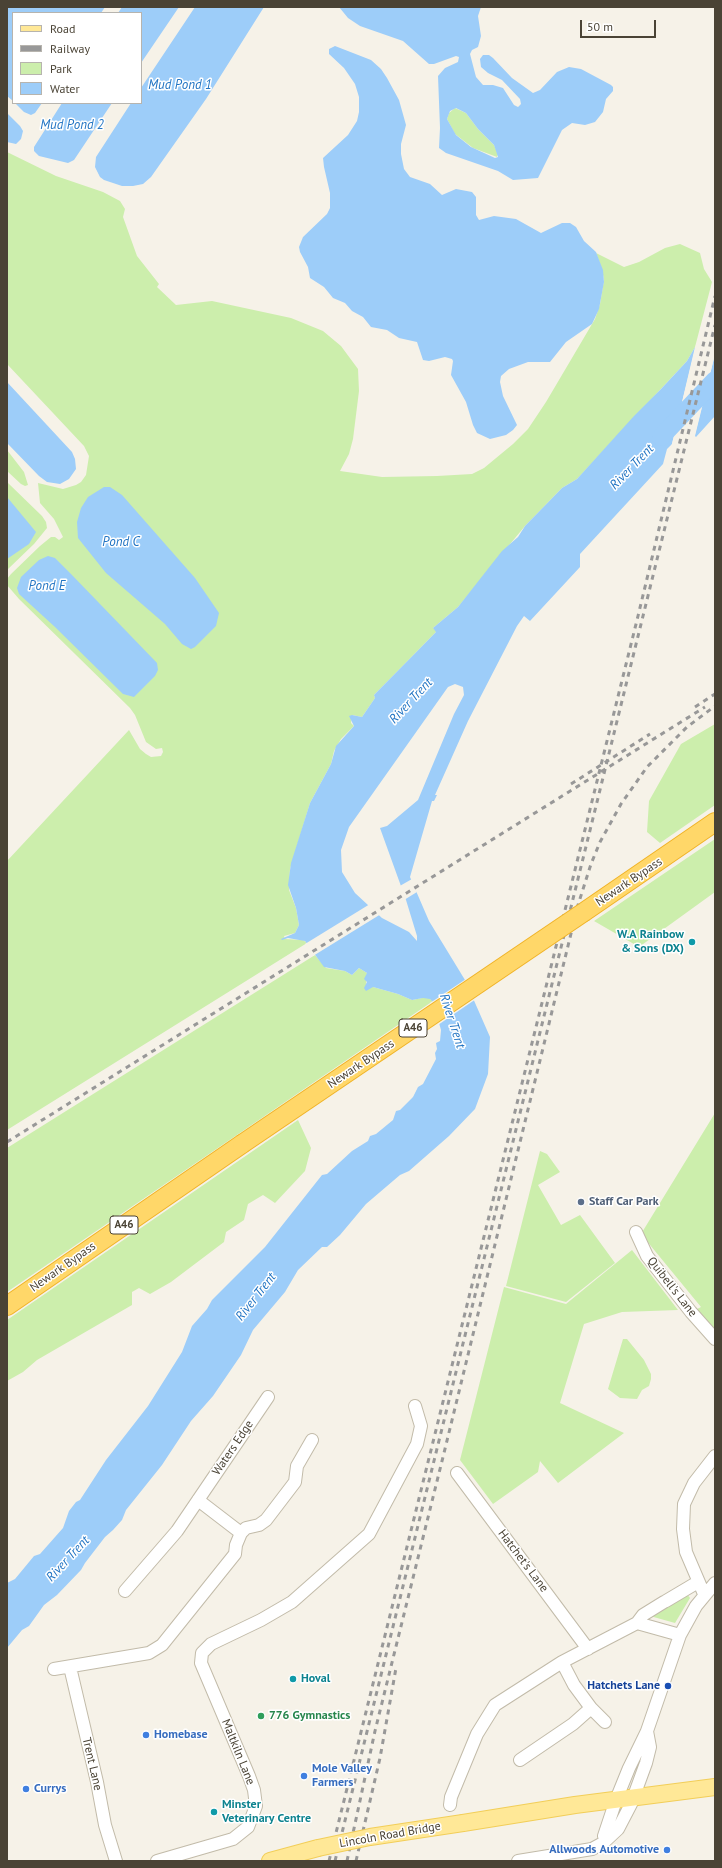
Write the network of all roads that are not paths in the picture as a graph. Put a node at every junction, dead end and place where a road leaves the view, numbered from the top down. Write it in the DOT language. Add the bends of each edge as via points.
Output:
graph roads {
  1 [pos="715,822"];
  2 [pos="636,1232"];
  3 [pos="7,1306"];
  4 [pos="715,1339"];
  5 [pos="268,1397"];
  6 [pos="415,1406"];
  7 [pos="312,1440"];
  8 [pos="715,1456"];
  9 [pos="457,1473"];
  10 [pos="198,1500"];
  11 [pos="241,1533"];
  12 [pos="698,1582"];
  13 [pos="715,1583"];
  14 [pos="125,1591"];
  15 [pos="704,1594"];
  16 [pos="637,1623"];
  17 [pos="680,1635"];
  18 [pos="588,1649"];
  19 [pos="562,1662"];
  20 [pos="70,1666"];
  21 [pos="54,1669"];
  22 [pos="591,1708"];
  23 [pos="605,1722"];
  24 [pos="647,1731"];
  25 [pos="520,1760"];
  26 [pos="715,1787"];
  27 [pos="633,1799"];
  28 [pos="616,1800"];
  29 [pos="450,1805"];
  30 [pos="606,1840"];
  31 [pos="582,1856"];
  32 [pos="116,1861"];
  33 [pos="157,1861"];
  34 [pos="270,1861"];
  35 [pos="518,1861"];
  1 -- 3 [label="highway, Newark Bypass / A46, bridge"];
  2 -- 4 [label="street, Quibell's Lane" via="647,1256"];
  5 -- 10 [label="street, Waters Edge"];
  6 -- 33 [label="street, Maltkiln Lane" via="421,1426 417,1444 369,1534 292,1602 211,1644 202,1653 201,1663 251,1783 256,1806 248,1827 233,1840"];
  7 -- 11 [label="street" via="297,1466 295,1482 266,1520 259,1525 246,1528"];
  8 -- 12 [label="street" via="694,1483 684,1504 683,1529 686,1552"];
  9 -- 18 [label="street, Hatchet's Lane"];
  10 -- 11 [label="street"];
  10 -- 14 [label="street, Waters Edge" via="177,1531"];
  11 -- 20 [label="street" via="235,1554 162,1645 149,1653"];
  12 -- 15 [label="street"];
  12 -- 16 [label="street" via="643,1615"];
  13 -- 15 [label="street"];
  15 -- 17 [label="street"];
  16 -- 17 [label="street"];
  16 -- 18 [label="street"];
  17 -- 24 [label="street"];
  18 -- 19 [label="street"];
  19 -- 22 [label="street" via="574,1686"];
  19 -- 29 [label="street" via="494,1704 476,1734"];
  20 -- 21 [label="street"];
  20 -- 32 [label="street, Trent Lane" via="105,1825"];
  22 -- 23 [label="street"];
  22 -- 25 [label="street" via="573,1724"];
  24 -- 27 [label="street" via="650,1747"];
  24 -- 28 [label="street"];
  26 -- 27 [label="main road, Lincoln Road Bridge"];
  27 -- 28 [label="main road, Lincoln Road Bridge"];
  27 -- 30 [label="street" via="618,1829"];
  28 -- 30 [label="street" via="604,1836"];
  28 -- 34 [label="main road, Lincoln Road Bridge, bridge" via="370,1837"];
  30 -- 31 [label="street"];
  31 -- 35 [label="street"];
}
